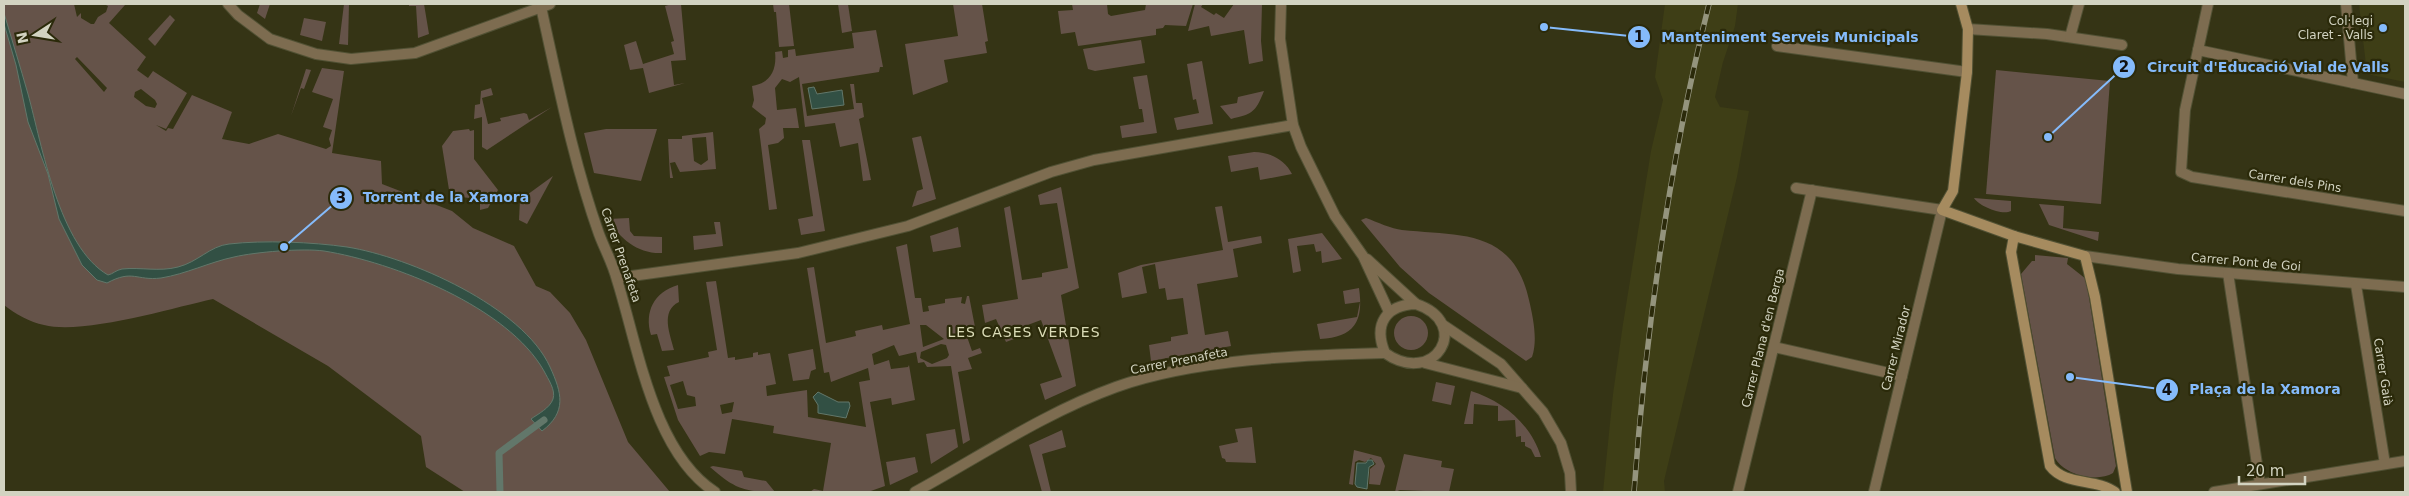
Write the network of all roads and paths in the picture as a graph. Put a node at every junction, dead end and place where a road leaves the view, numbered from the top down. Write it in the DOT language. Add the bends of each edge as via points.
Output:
graph roads {
  1 [pos="228,4"];
  2 [pos="1281,4"];
  3 [pos="1961,4"];
  4 [pos="2078,4"];
  5 [pos="2208,4"];
  6 [pos="2346,4"];
  7 [pos="546,5"];
  8 [pos="1968,29"];
  9 [pos="2070,37"];
  10 [pos="2122,45"];
  11 [pos="1777,46"];
  12 [pos="2198,50"];
  13 [pos="1967,72"];
  14 [pos="2353,83"];
  15 [pos="2405,94"];
  16 [pos="1293,125"];
  17 [pos="1796,188"];
  18 [pos="1812,190"];
  19 [pos="1942,210"];
  20 [pos="2405,211"];
  21 [pos="2014,236"];
  22 [pos="1363,256"];
  23 [pos="2085,256"];
  24 [pos="2228,273"];
  25 [pos="617,278"];
  26 [pos="2356,285"];
  27 [pos="2405,287"];
  28 [pos="1416,304"];
  29 [pos="1389,312"];
  30 [pos="1443,325"];
  31 [pos="1774,347"];
  32 [pos="1385,353"];
  33 [pos="1425,363"];
  34 [pos="1902,376"];
  35 [pos="1522,388"];
  36 [pos="2405,461"];
  37 [pos="2385,464"];
  38 [pos="2260,484"];
  39 [pos="715,492"];
  40 [pos="915,492"];
  41 [pos="1571,492"];
  42 [pos="1738,492"];
  43 [pos="1874,492"];
  44 [pos="2115,492"];
  45 [pos="2127,492"];
  46 [pos="2214,492"];
  1 -- 7 [label="street" via="270,39 316,54 351,59 416,53"];
  2 -- 16 [label="street" via="1280,39"];
  3 -- 8 [label="street, Carrer Mirador"];
  4 -- 9 [label="street"];
  5 -- 12 [label="street"];
  6 -- 14 [label="street"];
  7 -- 25 [label="street, Carrer Prenafeta" via="574,150 599,234"];
  8 -- 9 [label="street"];
  8 -- 13 [label="street, Carrer Mirador"];
  9 -- 10 [label="street"];
  11 -- 13 [label="street"];
  12 -- 14 [label="street"];
  12 -- 20 [label="street, Carrer dels Pins" via="2185,110 2181,172"];
  13 -- 19 [label="street, Carrer Mirador" via="1953,191"];
  14 -- 15 [label="street"];
  16 -- 22 [label="street" via="1304,155 1335,216"];
  16 -- 25 [label="street" via="1094,160 1051,172 908,226 798,253"];
  17 -- 18 [label="street"];
  18 -- 19 [label="street"];
  18 -- 31 [label="street, Carrer Plana d'en Berga"];
  19 -- 21 [label="street"];
  19 -- 34 [label="street, Carrer Mirador"];
  21 -- 23 [label="street"];
  21 -- 44 [label="street" via="2011,252 2050,466 2060,475 2107,486"];
  22 -- 28 [label="street"];
  22 -- 29 [label="street"];
  23 -- 24 [label="street, Carrer Pont de Goi"];
  23 -- 45 [label="street" via="2095,297"];
  24 -- 26 [label="street, Carrer Pont de Goi"];
  24 -- 38 [label="street"];
  25 -- 39 [label="street, Carrer Prenafeta" via="663,428 692,472"];
  26 -- 27 [label="street, Carrer Pont de Goi"];
  26 -- 37 [label="street, Carrer Gaià"];
  28 -- 29 [label="street" via="1397,306"];
  28 -- 30 [label="street" via="1427,308"];
  29 -- 32 [label="street" via="1380,334"];
  30 -- 33 [label="street" via="1444,346 1439,354"];
  30 -- 35 [label="street" via="1501,364"];
  31 -- 34 [label="street"];
  31 -- 42 [label="street, Carrer Plana d'en Berga"];
  32 -- 33 [label="street" via="1404,362"];
  32 -- 40 [label="street, Carrer Prenafeta" via="1232,363 1116,387 1030,425"];
  33 -- 35 [label="street"];
  34 -- 43 [label="street, Carrer Mirador"];
  35 -- 41 [label="street" via="1543,412 1560,443 1570,473"];
  36 -- 37 [label="street"];
  37 -- 38 [label="street"];
  38 -- 46 [label="street"];
}
